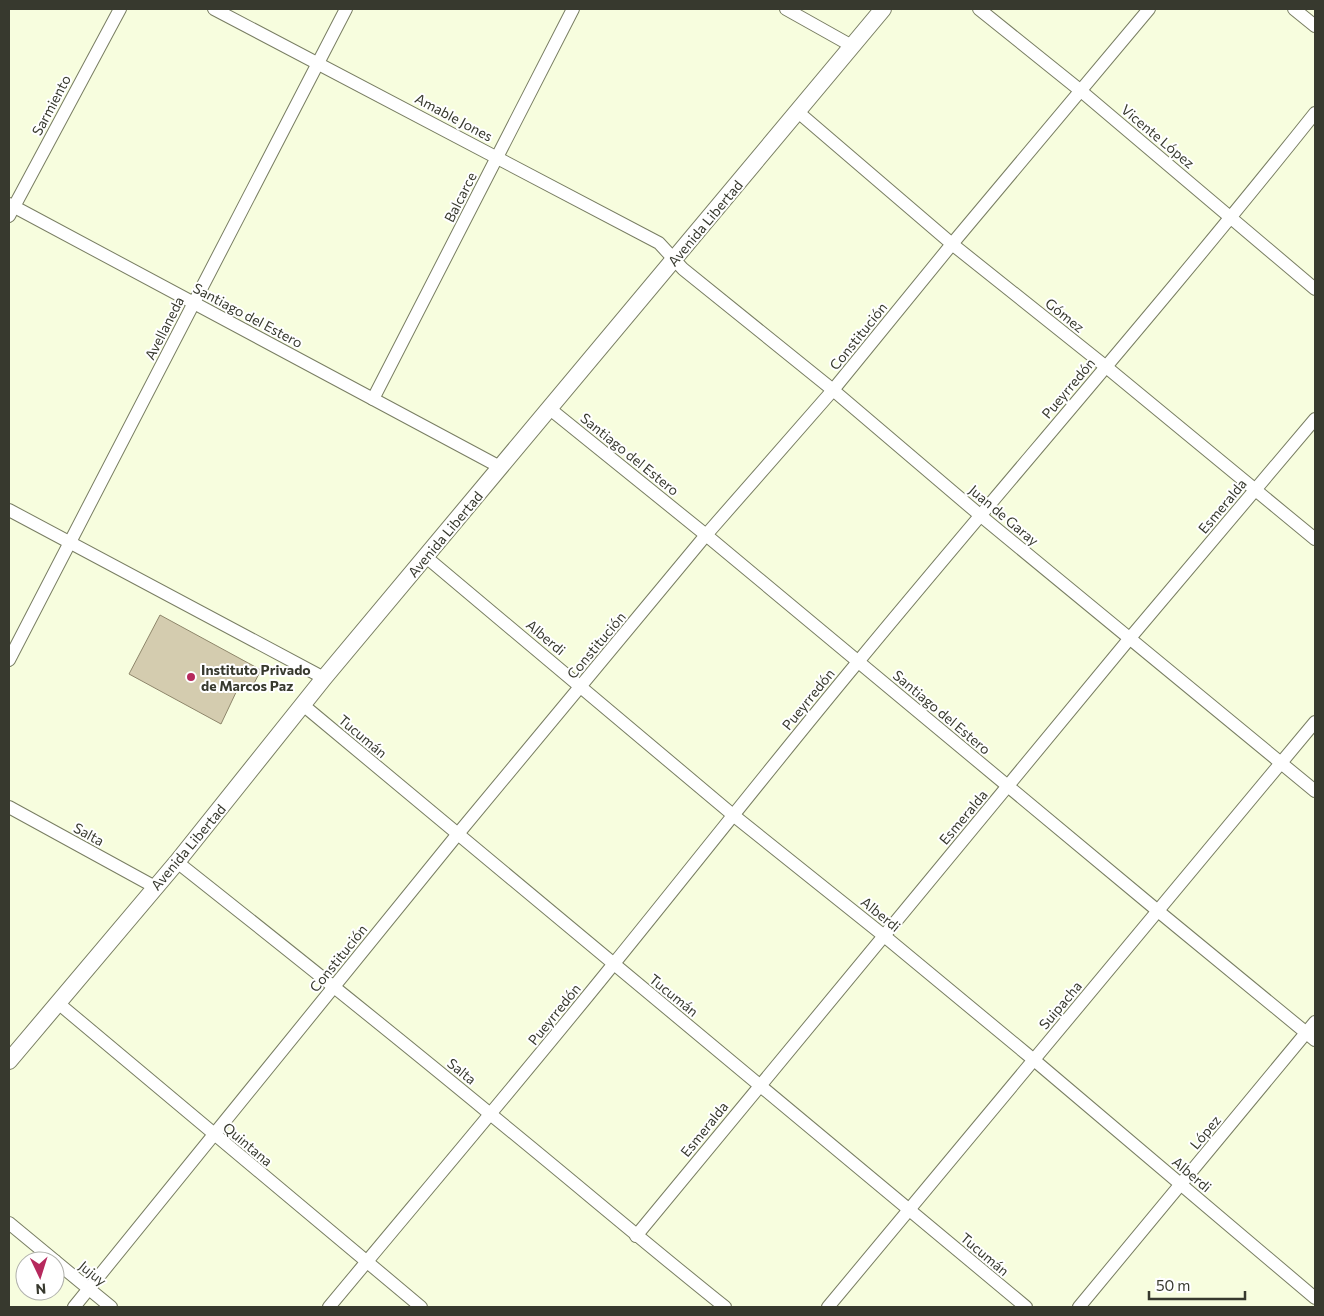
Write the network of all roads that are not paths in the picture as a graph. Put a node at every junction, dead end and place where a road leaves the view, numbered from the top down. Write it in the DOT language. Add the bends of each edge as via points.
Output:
graph roads {
  1 [pos="120,9"];
  2 [pos="214,9"];
  3 [pos="346,9"];
  4 [pos="573,9"];
  5 [pos="786,9"];
  6 [pos="883,9"];
  7 [pos="979,9"];
  8 [pos="1149,9"];
  9 [pos="1294,9"];
  10 [pos="1315,26"];
  11 [pos="852,46"];
  12 [pos="318,62"];
  13 [pos="1081,91"];
  14 [pos="798,112"];
  15 [pos="1315,113"];
  16 [pos="498,157"];
  17 [pos="10,209"];
  18 [pos="1232,217"];
  19 [pos="952,244"];
  20 [pos="674,260"];
  21 [pos="1315,289"];
  22 [pos="194,303"];
  23 [pos="1105,366"];
  24 [pos="833,390"];
  25 [pos="373,399"];
  26 [pos="550,409"];
  27 [pos="1315,419"];
  28 [pos="500,468"];
  29 [pos="1255,490"];
  30 [pos="9,510"];
  31 [pos="981,516"];
  32 [pos="706,536"];
  33 [pos="1315,539"];
  34 [pos="71,542"];
  35 [pos="426,557"];
  36 [pos="1130,638"];
  37 [pos="9,660"];
  38 [pos="858,662"];
  39 [pos="324,678"];
  40 [pos="581,686"];
  41 [pos="303,705"];
  42 [pos="1315,722"];
  43 [pos="1280,763"];
  44 [pos="1008,786"];
  45 [pos="1315,792"];
  46 [pos="9,807"];
  47 [pos="733,815"];
  48 [pos="458,835"];
  49 [pos="177,862"];
  50 [pos="155,886"];
  51 [pos="1158,911"];
  52 [pos="884,935"];
  53 [pos="613,965"];
  54 [pos="334,986"];
  55 [pos="58,1003"];
  56 [pos="1315,1022"];
  57 [pos="1311,1036"];
  58 [pos="1034,1060"];
  59 [pos="9,1061"];
  60 [pos="760,1085"];
  61 [pos="491,1114"];
  62 [pos="215,1136"];
  63 [pos="1181,1184"];
  64 [pos="910,1210"];
  65 [pos="9,1223"];
  66 [pos="636,1236"];
  67 [pos="43,1251"];
  68 [pos="366,1262"];
  69 [pos="65,1270"];
  70 [pos="89,1290"];
  71 [pos="1315,1298"];
  72 [pos="74,1307"];
  73 [pos="111,1307"];
  74 [pos="328,1307"];
  75 [pos="421,1307"];
  76 [pos="725,1307"];
  77 [pos="828,1307"];
  78 [pos="1026,1307"];
  79 [pos="1079,1307"];
  1 -- 17 [label="street, Sarmiento"];
  2 -- 12 [label="street, Amable Jones"];
  3 -- 12 [label="street, Avellaneda"];
  4 -- 16 [label="street, Balcarce"];
  5 -- 11 [label="street"];
  6 -- 11 [label="main road, Avenida Libertad"];
  7 -- 13 [label="street, Vicente López"];
  8 -- 13 [label="street, Constitución"];
  9 -- 10 [label="street"];
  11 -- 14 [label="main road, Avenida Libertad"];
  12 -- 16 [label="street, Amable Jones"];
  12 -- 22 [label="street, Avellaneda"];
  13 -- 18 [label="street, Vicente López"];
  13 -- 19 [label="street, Constitución"];
  14 -- 19 [label="street, Gómez"];
  14 -- 20 [label="main road, Avenida Libertad"];
  15 -- 18 [label="street, Pueyrredón"];
  16 -- 20 [label="street, Amable Jones" via="659,243"];
  16 -- 25 [label="street, Balcarce"];
  17 -- 22 [label="street, Santiago del Estero"];
  18 -- 21 [label="street, Vicente López"];
  18 -- 23 [label="street, Pueyrredón"];
  19 -- 23 [label="street, Gómez"];
  19 -- 24 [label="street, Constitución"];
  20 -- 24 [label="street, Juan de Garay"];
  20 -- 26 [label="main road, Avenida Libertad"];
  22 -- 25 [label="street, Santiago del Estero"];
  22 -- 34 [label="street, Avellaneda"];
  23 -- 29 [label="street, Gómez"];
  23 -- 31 [label="street, Pueyrredón"];
  24 -- 31 [label="street, Juan de Garay"];
  24 -- 32 [label="street, Constitución"];
  25 -- 28 [label="street, Santiago del Estero"];
  26 -- 28 [label="main road, Avenida Libertad"];
  26 -- 32 [label="street, Santiago del Estero"];
  27 -- 29 [label="street, Esmeralda"];
  28 -- 35 [label="main road, Avenida Libertad"];
  29 -- 33 [label="street, Gómez"];
  29 -- 36 [label="street, Esmeralda"];
  30 -- 34 [label="street"];
  31 -- 36 [label="street, Juan de Garay"];
  31 -- 38 [label="street, Pueyrredón"];
  32 -- 38 [label="street, Santiago del Estero"];
  32 -- 40 [label="street, Constitución"];
  34 -- 37 [label="street, Avellaneda"];
  34 -- 39 [label="street"];
  35 -- 39 [label="main road, Avenida Libertad"];
  35 -- 40 [label="street, Alberdi"];
  36 -- 43 [label="street, Juan de Garay"];
  36 -- 44 [label="street, Esmeralda"];
  38 -- 44 [label="street, Santiago del Estero"];
  38 -- 47 [label="street, Pueyrredón"];
  39 -- 41 [label="main road, Avenida Libertad"];
  40 -- 47 [label="street, Alberdi"];
  40 -- 48 [label="street, Constitución"];
  41 -- 48 [label="street, Tucumán"];
  41 -- 49 [label="main road, Avenida Libertad"];
  42 -- 43 [label="street, Suipacha"];
  43 -- 45 [label="street, Juan de Garay"];
  43 -- 51 [label="street, Suipacha"];
  44 -- 51 [label="street, Santiago del Estero"];
  44 -- 52 [label="street, Esmeralda"];
  46 -- 50 [label="street, Salta"];
  47 -- 52 [label="street, Alberdi"];
  47 -- 53 [label="street, Pueyrredón"];
  48 -- 53 [label="street, Tucumán"];
  48 -- 54 [label="street, Constitución"];
  49 -- 50 [label="main road, Avenida Libertad"];
  49 -- 54 [label="street, Salta"];
  50 -- 55 [label="main road, Avenida Libertad"];
  51 -- 57 [label="street, Santiago del Estero"];
  51 -- 58 [label="street, Suipacha"];
  52 -- 58 [label="street, Alberdi"];
  52 -- 60 [label="street, Esmeralda"];
  53 -- 60 [label="street, Tucumán"];
  53 -- 61 [label="street, Pueyrredón"];
  54 -- 61 [label="street, Salta"];
  54 -- 62 [label="street, Constitución"];
  55 -- 59 [label="main road, Avenida Libertad"];
  55 -- 62 [label="street, Quintana"];
  56 -- 57 [label="street, López"];
  57 -- 63 [label="street, López"];
  58 -- 63 [label="street, Alberdi"];
  58 -- 64 [label="street, Suipacha"];
  60 -- 64 [label="street, Tucumán"];
  60 -- 66 [label="street, Esmeralda"];
  61 -- 66 [label="street, Salta"];
  61 -- 68 [label="street, Pueyrredón"];
  62 -- 68 [label="street, Quintana"];
  62 -- 70 [label="street, Constitución"];
  63 -- 71 [label="street, Alberdi"];
  63 -- 79 [label="street, López"];
  64 -- 77 [label="street, Suipacha"];
  64 -- 78 [label="street, Tucumán"];
  65 -- 67 [label="street, Jujuy"];
  66 -- 76 [label="street, Salta"];
  68 -- 74 [label="street, Pueyrredón"];
  68 -- 75 [label="street, Quintana"];
  69 -- 70 [label="street, Jujuy"];
  70 -- 72 [label="street, Constitución"];
  70 -- 73 [label="street, Jujuy"];
}
